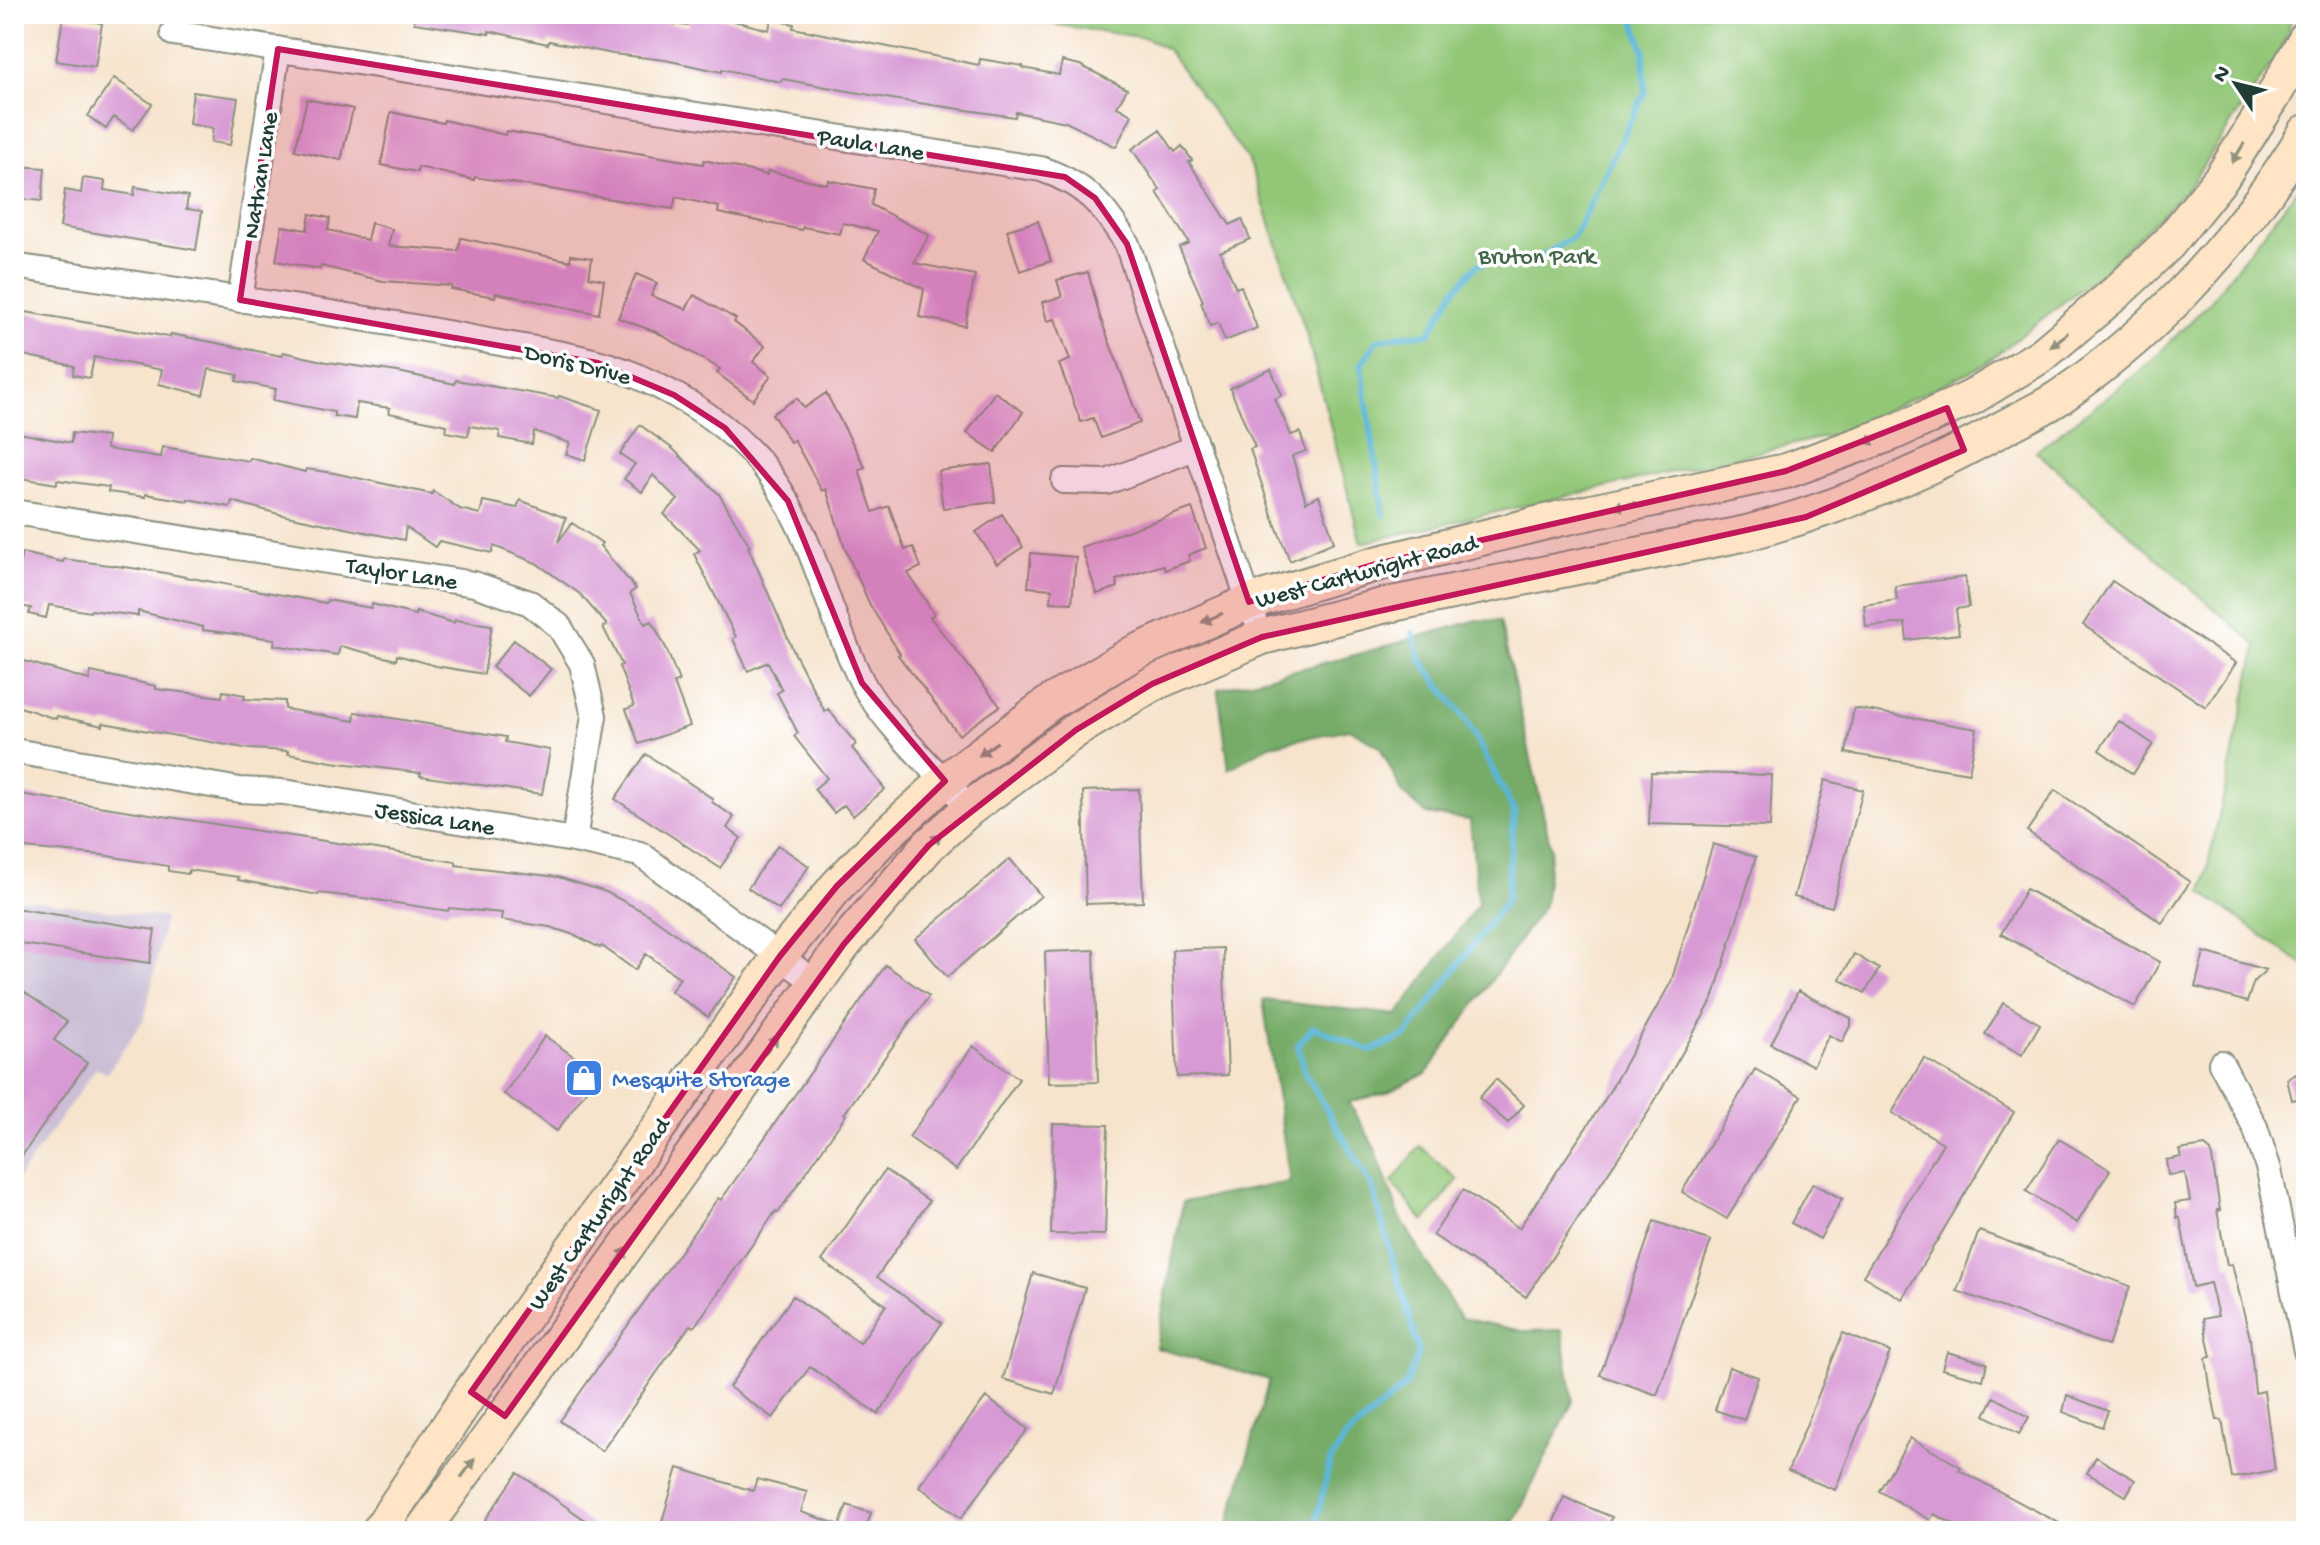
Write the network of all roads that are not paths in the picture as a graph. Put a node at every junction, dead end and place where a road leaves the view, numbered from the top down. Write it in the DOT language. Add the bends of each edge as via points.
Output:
graph roads {
  1 [pos="173,33"];
  2 [pos="2306,38"];
  3 [pos="278,49"];
  4 [pos="2306,132"];
  5 [pos="14,266"];
  6 [pos="240,300"];
  7 [pos="1947,408"];
  8 [pos="1197,447"];
  9 [pos="1964,450"];
  10 [pos="1064,481"];
  11 [pos="14,512"];
  12 [pos="1558,519"];
  13 [pos="1566,570"];
  14 [pos="1249,602"];
  15 [pos="1262,637"];
  16 [pos="14,751"];
  17 [pos="945,781"];
  18 [pos="970,808"];
  19 [pos="574,840"];
  20 [pos="780,956"];
  21 [pos="816,983"];
  22 [pos="2221,1063"];
  23 [pos="2299,1275"];
  24 [pos="2306,1351"];
  25 [pos="471,1392"];
  26 [pos="505,1416"];
  27 [pos="388,1528"];
  28 [pos="422,1531"];
  1 -- 3 [label="street, Paula Lane"];
  2 -- 7 [label="main road, West Cartwright Road, one-way" via="2222,177 2168,244 2042,355"];
  3 -- 6 [label="street, Nathan Lane"];
  3 -- 8 [label="street, Paula Lane" via="1041,169 1065,177 1095,198 1127,244"];
  4 -- 9 [label="main road, West Cartwright Road" via="2253,212 2167,310 2062,395"];
  5 -- 6 [label="street, Doris Drive"];
  6 -- 17 [label="street, Doris Drive" via="598,363 636,375 725,428 788,501 862,683"];
  7 -- 9 [label="main road"];
  7 -- 12 [label="main road, West Cartwright Road, one-way" via="1786,471"];
  8 -- 10 [label="street" via="1107,482"];
  8 -- 14 [label="street, Paula Lane"];
  9 -- 13 [label="main road, West Cartwright Road" via="1806,517"];
  11 -- 19 [label="street, Taylor Lane" via="474,584 530,603 559,626 582,664 594,716"];
  12 -- 13 [label="main road"];
  12 -- 14 [label="main road, West Cartwright Road"];
  13 -- 15 [label="main road, West Cartwright Road" via="1382,606"];
  14 -- 15 [label="street, Paula Lane"];
  14 -- 17 [label="main road, West Cartwright Road, one-way" via="1120,661 1051,702"];
  15 -- 18 [label="main road, West Cartwright Road" via="1152,684 1076,730"];
  16 -- 19 [label="street, Jessica Lane"];
  17 -- 18 [label="street, Doris Drive"];
  17 -- 20 [label="main road, West Cartwright Road" via="837,886"];
  21 -- 18 [label="main road, West Cartwright Road, one-way" via="929,845"];
  19 -- 20 [label="street, Jessica Lane" via="640,854"];
  20 -- 21 [label="street, Jessica Lane"];
  20 -- 25 [label="main road, West Cartwright Road"];
  26 -- 21 [label="main road, West Cartwright Road, one-way"];
  22 -- 23 [label="street" via="2255,1127"];
  23 -- 24 [label="street"];
  25 -- 26 [label="main road"];
  25 -- 27 [label="main road, West Cartwright Road"];
  28 -- 26 [label="main road, West Cartwright Road, one-way"];
}
